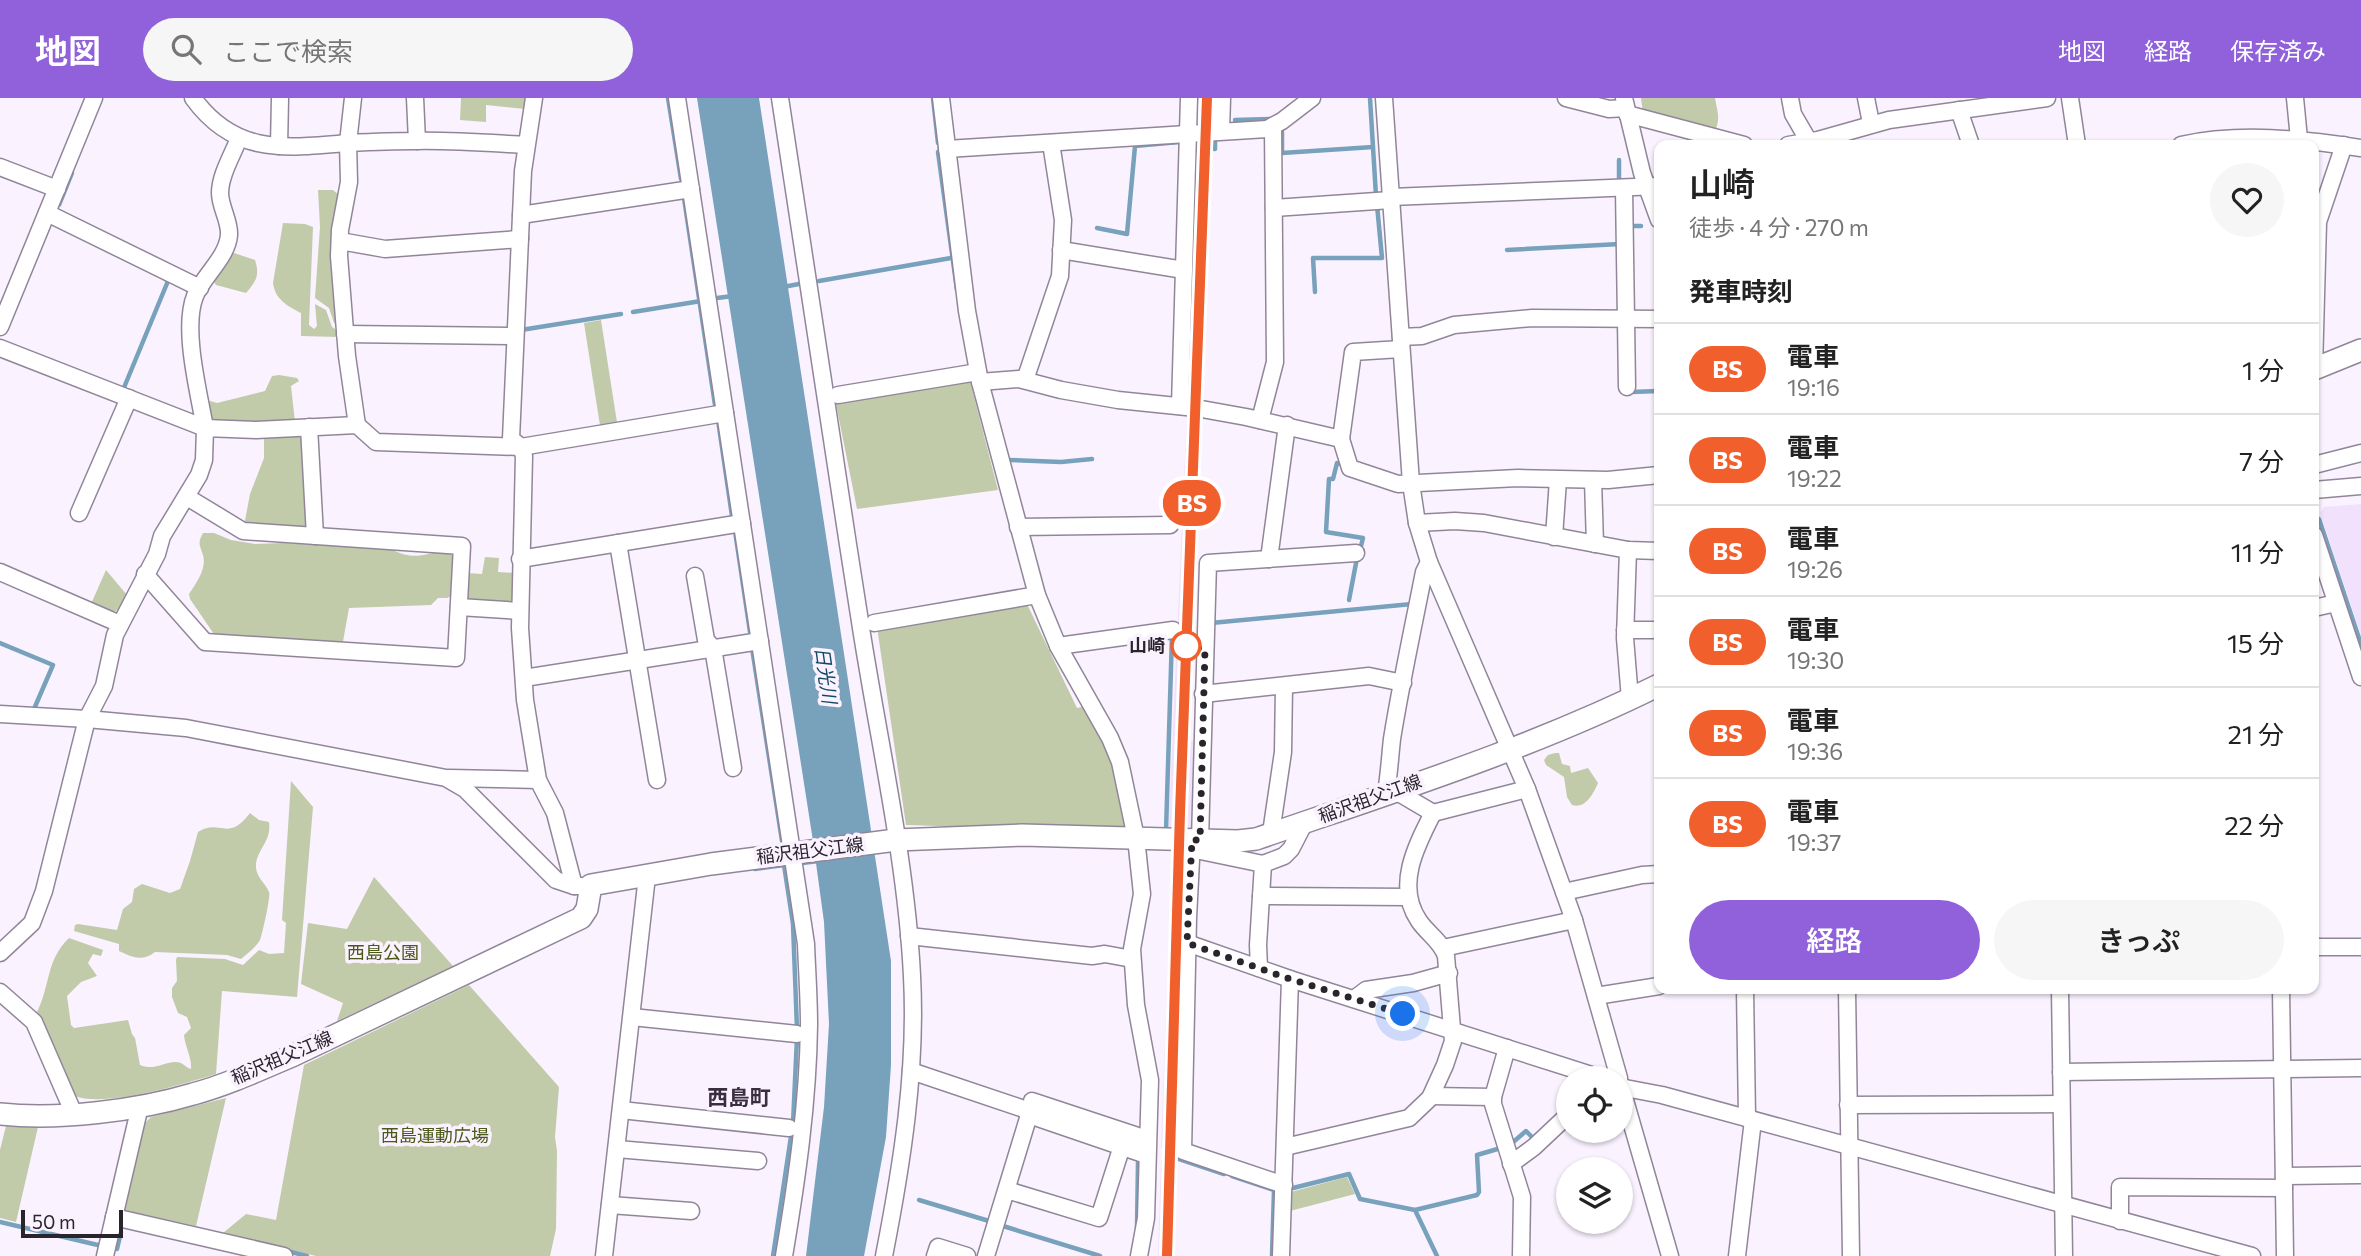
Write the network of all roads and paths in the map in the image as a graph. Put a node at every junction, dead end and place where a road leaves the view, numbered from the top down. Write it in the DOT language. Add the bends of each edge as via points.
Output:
graph roads {
  1 [pos="94,98"];
  2 [pos="192,98"];
  3 [pos="281,98"];
  4 [pos="353,98"];
  5 [pos="415,98"];
  6 [pos="534,98"];
  7 [pos="677,98"];
  8 [pos="779,98"];
  9 [pos="942,98"];
  10 [pos="1189,98"];
  11 [pos="1222,98"];
  12 [pos="1312,98"];
  13 [pos="1384,98"];
  14 [pos="1566,98"];
  15 [pos="1790,98"];
  16 [pos="1866,98"];
  17 [pos="2048,98"];
  18 [pos="2070,98"];
  19 [pos="2295,98"];
  20 [pos="1626,107"];
  21 [pos="1959,110"];
  22 [pos="1871,123"];
  23 [pos="1273,126"];
  24 [pos="1221,131"];
  25 [pos="1188,133"];
  26 [pos="239,138"];
  27 [pos="2299,139"];
  28 [pos="1728,140"];
  29 [pos="1808,140"];
  30 [pos="1819,140"];
  31 [pos="1968,140"];
  32 [pos="2076,140"];
  33 [pos="2209,140"];
  34 [pos="2306,140"];
  35 [pos="417,141"];
  36 [pos="2319,142"];
  37 [pos="348,143"];
  38 [pos="1051,143"];
  39 [pos="526,145"];
  40 [pos="2344,145"];
  41 [pos="279,146"];
  42 [pos="2361,148"];
  43 [pos="947,149"];
  44 [pos="0,167"];
  45 [pos="1653,186"];
  46 [pos="1625,188"];
  47 [pos="57,189"];
  48 [pos="691,189"];
  49 [pos="1391,198"];
  50 [pos="1274,208"];
  51 [pos="47,213"];
  52 [pos="521,215"];
  53 [pos="2319,219"];
  54 [pos="520,239"];
  55 [pos="340,242"];
  56 [pos="1061,250"];
  57 [pos="1184,270"];
  58 [pos="200,288"];
  59 [pos="1626,319"];
  60 [pos="1654,319"];
  61 [pos="0,327"];
  62 [pos="345,334"];
  63 [pos="514,336"];
  64 [pos="1401,343"];
  65 [pos="0,348"];
  66 [pos="2361,351"];
  67 [pos="2319,367"];
  68 [pos="979,377"];
  69 [pos="1025,380"];
  70 [pos="1627,387"];
  71 [pos="838,395"];
  72 [pos="129,398"];
  73 [pos="1180,406"];
  74 [pos="725,413"];
  75 [pos="1260,420"];
  76 [pos="357,425"];
  77 [pos="1287,425"];
  78 [pos="309,427"];
  79 [pos="205,428"];
  80 [pos="1341,439"];
  81 [pos="521,447"];
  82 [pos="2361,453"];
  83 [pos="2319,464"];
  84 [pos="1654,474"];
  85 [pos="1558,480"];
  86 [pos="1593,480"];
  87 [pos="1411,483"];
  88 [pos="2361,486"];
  89 [pos="2319,490"];
  90 [pos="187,497"];
  91 [pos="79,513"];
  92 [pos="742,523"];
  93 [pos="1417,523"];
  94 [pos="1170,525"];
  95 [pos="1018,527"];
  96 [pos="315,536"];
  97 [pos="1554,537"];
  98 [pos="618,543"];
  99 [pos="1595,544"];
  100 [pos="1628,550"];
  101 [pos="1654,551"];
  102 [pos="1356,553"];
  103 [pos="520,559"];
  104 [pos="1269,559"];
  105 [pos="1429,562"];
  106 [pos="2319,566"];
  107 [pos="0,572"];
  108 [pos="145,574"];
  109 [pos="695,576"];
  110 [pos="2322,584"];
  111 [pos="1037,595"];
  112 [pos="2336,603"];
  113 [pos="459,607"];
  114 [pos="2319,607"];
  115 [pos="520,611"];
  116 [pos="874,623"];
  117 [pos="121,624"];
  118 [pos="1173,630"];
  119 [pos="1625,630"];
  120 [pos="1654,630"];
  121 [pos="760,641"];
  122 [pos="1058,646"];
  123 [pos="713,648"];
  124 [pos="638,660"];
  125 [pos="2361,677"];
  126 [pos="524,678"];
  127 [pos="1403,683"];
  128 [pos="1284,686"];
  129 [pos="1654,687"];
  130 [pos="1203,694"];
  131 [pos="1630,699"];
  132 [pos="0,714"];
  133 [pos="88,719"];
  134 [pos="1511,749"];
  135 [pos="733,768"];
  136 [pos="446,778"];
  137 [pos="538,780"];
  138 [pos="657,780"];
  139 [pos="1527,789"];
  140 [pos="1390,792"];
  141 [pos="1433,813"];
  142 [pos="1305,822"];
  143 [pos="1271,834"];
  144 [pos="1136,838"];
  145 [pos="895,840"];
  146 [pos="1194,843"];
  147 [pos="795,853"];
  148 [pos="1264,864"];
  149 [pos="1654,874"];
  150 [pos="647,876"];
  151 [pos="583,886"];
  152 [pos="1564,892"];
  153 [pos="1261,896"];
  154 [pos="1408,897"];
  155 [pos="1574,920"];
  156 [pos="909,936"];
  157 [pos="1187,943"];
  158 [pos="2319,947"];
  159 [pos="2361,947"];
  160 [pos="1443,948"];
  161 [pos="1203,949"];
  162 [pos="1258,949"];
  163 [pos="0,953"];
  164 [pos="1132,959"];
  165 [pos="1259,968"];
  166 [pos="1449,973"];
  167 [pos="1290,979"];
  168 [pos="1654,987"];
  169 [pos="0,992"];
  170 [pos="1745,994"];
  171 [pos="1847,994"];
  172 [pos="2060,994"];
  173 [pos="2281,994"];
  174 [pos="1596,996"];
  175 [pos="1354,999"];
  176 [pos="632,1017"];
  177 [pos="1453,1030"];
  178 [pos="797,1034"];
  179 [pos="1507,1048"];
  180 [pos="1563,1066"];
  181 [pos="1615,1066"];
  182 [pos="2361,1068"];
  183 [pos="2282,1069"];
  184 [pos="911,1071"];
  185 [pos="2061,1072"];
  186 [pos="1633,1087"];
  187 [pos="1431,1096"];
  188 [pos="1493,1097"];
  189 [pos="2062,1104"];
  190 [pos="1848,1105"];
  191 [pos="140,1106"];
  192 [pos="1030,1108"];
  193 [pos="621,1110"];
  194 [pos="0,1114"];
  195 [pos="74,1114"];
  196 [pos="1750,1119"];
  197 [pos="1556,1126"];
  198 [pos="789,1128"];
  199 [pos="1633,1129"];
  200 [pos="1122,1146"];
  201 [pos="1849,1146"];
  202 [pos="1147,1147"];
  203 [pos="1285,1147"];
  204 [pos="617,1149"];
  205 [pos="758,1161"];
  206 [pos="1511,1164"];
  207 [pos="2361,1175"];
  208 [pos="2284,1182"];
  209 [pos="1284,1185"];
  210 [pos="1007,1190"];
  211 [pos="610,1205"];
  212 [pos="2063,1205"];
  213 [pos="691,1211"];
  214 [pos="114,1217"];
  215 [pos="2120,1220"];
  216 [pos="105,1256"];
  217 [pos="284,1256"];
  218 [pos="604,1256"];
  219 [pos="784,1256"];
  220 [pos="884,1256"];
  221 [pos="935,1256"];
  222 [pos="967,1256"];
  223 [pos="986,1256"];
  224 [pos="1139,1256"];
  225 [pos="1282,1256"];
  226 [pos="1521,1256"];
  227 [pos="1670,1256"];
  228 [pos="1737,1256"];
  229 [pos="1851,1256"];
  230 [pos="2064,1256"];
  231 [pos="2252,1256"];
  232 [pos="2285,1256"];
  1 -- 47 [label="street"];
  2 -- 26 [label="street" via="223,129"];
  3 -- 41 [label="street"];
  4 -- 37 [label="street"];
  5 -- 35 [label="street"];
  6 -- 39 [label="street"];
  7 -- 48 [label="street"];
  8 -- 145 [label="street"];
  9 -- 43 [label="street"];
  10 -- 25 [label="street"];
  11 -- 24 [label="street"];
  12 -- 23 [label="street"];
  13 -- 49 [label="street"];
  14 -- 20 [label="street" via="1609,109"];
  15 -- 29 [label="street" via="1793,114"];
  16 -- 22 [label="street"];
  17 -- 21 [label="street"];
  18 -- 32 [label="street"];
  19 -- 27 [label="street"];
  20 -- 28 [label="street"];
  20 -- 45 [label="street"];
  21 -- 22 [label="street"];
  21 -- 31 [label="street"];
  22 -- 30 [label="street"];
  23 -- 24 [label="street"];
  23 -- 50 [label="street"];
  24 -- 25 [label="street"];
  25 -- 38 [label="street"];
  25 -- 57 [label="street"];
  26 -- 41 [label="street"];
  26 -- 58 [label="street" via="220,194 229,233 227,245"];
  27 -- 33 [label="street"];
  27 -- 34 [label="street"];
  35 -- 37 [label="street"];
  35 -- 39 [label="street"];
  36 -- 40 [label="street"];
  37 -- 41 [label="street"];
  37 -- 55 [label="street" via="349,182"];
  38 -- 43 [label="street"];
  38 -- 56 [label="street" via="1063,220"];
  39 -- 52 [label="street"];
  40 -- 42 [label="street"];
  40 -- 53 [label="street"];
  43 -- 68 [label="street"];
  44 -- 47 [label="street"];
  45 -- 46 [label="street"];
  46 -- 49 [label="street"];
  46 -- 59 [label="street"];
  47 -- 51 [label="street"];
  48 -- 52 [label="street"];
  48 -- 74 [label="street"];
  49 -- 50 [label="street"];
  49 -- 64 [label="street"];
  50 -- 75 [label="street" via="1275,362"];
  51 -- 58 [label="street"];
  51 -- 61 [label="street"];
  52 -- 54 [label="street"];
  54 -- 55 [label="street" via="385,249"];
  54 -- 63 [label="street"];
  55 -- 62 [label="street"];
  56 -- 57 [label="street"];
  56 -- 69 [label="street" via="1060,276"];
  57 -- 73 [label="street"];
  58 -- 79 [label="street" via="192,313 191,345"];
  59 -- 60 [label="street"];
  59 -- 64 [label="street" via="1532,318 1454,326"];
  59 -- 70 [label="street"];
  62 -- 63 [label="street"];
  62 -- 76 [label="street"];
  63 -- 81 [label="street" via="511,439"];
  64 -- 80 [label="street" via="1353,352"];
  64 -- 87 [label="street"];
  65 -- 72 [label="street"];
  66 -- 67 [label="main road"];
  68 -- 69 [label="street"];
  68 -- 71 [label="street"];
  68 -- 95 [label="street"];
  69 -- 73 [label="street" via="1118,400"];
  72 -- 79 [label="street"];
  72 -- 91 [label="street"];
  73 -- 75 [label="street"];
  74 -- 81 [label="street"];
  74 -- 92 [label="street"];
  75 -- 77 [label="street"];
  76 -- 78 [label="street"];
  76 -- 81 [label="street" via="376,442"];
  77 -- 80 [label="street"];
  77 -- 104 [label="street"];
  78 -- 79 [label="street"];
  78 -- 96 [label="street"];
  79 -- 90 [label="street" via="205,460"];
  80 -- 87 [label="street" via="1350,468 1398,484"];
  81 -- 103 [label="street"];
  82 -- 83 [label="street"];
  84 -- 86 [label="street"];
  85 -- 86 [label="street"];
  85 -- 87 [label="street"];
  85 -- 97 [label="street"];
  86 -- 99 [label="street"];
  87 -- 93 [label="street"];
  88 -- 89 [label="street"];
  90 -- 96 [label="street" via="243,531"];
  90 -- 108 [label="street"];
  92 -- 98 [label="street"];
  92 -- 121 [label="street"];
  93 -- 97 [label="street" via="1484,523"];
  93 -- 105 [label="street"];
  94 -- 95 [label="street"];
  95 -- 111 [label="street"];
  96 -- 113 [label="street" via="462,546"];
  97 -- 99 [label="street"];
  98 -- 103 [label="street"];
  98 -- 124 [label="street"];
  99 -- 100 [label="street"];
  100 -- 101 [label="street"];
  100 -- 119 [label="street"];
  102 -- 104 [label="street"];
  103 -- 115 [label="street"];
  104 -- 130 [label="street" via="1208,563"];
  105 -- 127 [label="street"];
  105 -- 134 [label="street"];
  106 -- 110 [label="street"];
  107 -- 117 [label="street"];
  108 -- 113 [label="street" via="205,642 457,658"];
  108 -- 117 [label="street"];
  109 -- 123 [label="street" via="706,640"];
  110 -- 112 [label="street"];
  111 -- 116 [label="street"];
  111 -- 122 [label="street"];
  112 -- 114 [label="street"];
  112 -- 125 [label="street"];
  113 -- 115 [label="street"];
  115 -- 126 [label="street"];
  117 -- 133 [label="street" via="104,686"];
  118 -- 122 [label="street"];
  119 -- 120 [label="street"];
  119 -- 131 [label="street"];
  121 -- 123 [label="street"];
  121 -- 147 [label="street"];
  122 -- 144 [label="street" via="1120,762"];
  123 -- 124 [label="street"];
  123 -- 135 [label="street"];
  124 -- 126 [label="street"];
  124 -- 138 [label="street"];
  126 -- 137 [label="street"];
  127 -- 128 [label="street" via="1369,676"];
  127 -- 140 [label="street" via="1392,742"];
  128 -- 130 [label="street"];
  128 -- 143 [label="street" via="1283,751"];
  129 -- 131 [label="main road, 稲沢祖父江線"];
  130 -- 146 [label="street"];
  131 -- 134 [label="main road, 稲沢祖父江線"];
  132 -- 133 [label="street"];
  133 -- 136 [label="street" via="186,728"];
  133 -- 163 [label="street" via="32,923"];
  134 -- 139 [label="street"];
  134 -- 140 [label="main road, 稲沢祖父江線"];
  136 -- 137 [label="street"];
  136 -- 151 [label="street" via="465,789 556,880"];
  137 -- 151 [label="street"];
  139 -- 141 [label="street"];
  139 -- 152 [label="street"];
  140 -- 141 [label="street"];
  140 -- 142 [label="main road, 稲沢祖父江線"];
  141 -- 154 [label="street" via="1415,849"];
  142 -- 143 [label="main road, 稲沢祖父江線"];
  142 -- 148 [label="street" via="1292,849"];
  143 -- 146 [label="main road, 稲沢祖父江線"];
  144 -- 145 [label="main road, 稲沢祖父江線" via="985,835"];
  144 -- 146 [label="main road, 稲沢祖父江線"];
  144 -- 164 [label="street" via="1142,894"];
  145 -- 147 [label="main road, 稲沢祖父江線"];
  145 -- 156 [label="street"];
  146 -- 148 [label="street"];
  146 -- 157 [label="street"];
  147 -- 150 [label="main road, 稲沢祖父江線"];
  147 -- 219 [label="street" via="806,944 809,1024 801,1140"];
  148 -- 153 [label="street"];
  149 -- 152 [label="street"];
  150 -- 151 [label="main road, 稲沢祖父江線"];
  150 -- 176 [label="street"];
  151 -- 191 [label="main road, 稲沢祖父江線" via="587,909 581,918 258,1071 193,1094"];
  152 -- 155 [label="street"];
  153 -- 154 [label="street"];
  153 -- 162 [label="street"];
  154 -- 160 [label="street" via="1418,919"];
  155 -- 160 [label="street"];
  155 -- 174 [label="street"];
  156 -- 164 [label="street"];
  156 -- 184 [label="street"];
  157 -- 161 [label="street"];
  157 -- 209 [label="street" via="1183,1151"];
  158 -- 159 [label="street"];
  160 -- 166 [label="street"];
  161 -- 162 [label="street"];
  161 -- 165 [label="street"];
  162 -- 165 [label="street"];
  164 -- 202 [label="street" via="1150,1080"];
  165 -- 167 [label="street"];
  166 -- 175 [label="street" via="1366,990"];
  166 -- 177 [label="street"];
  167 -- 175 [label="street"];
  167 -- 203 [label="street"];
  168 -- 174 [label="street"];
  169 -- 195 [label="street" via="34,1022"];
  170 -- 196 [label="street"];
  171 -- 190 [label="street"];
  172 -- 185 [label="street"];
  173 -- 183 [label="street"];
  174 -- 181 [label="street"];
  175 -- 177 [label="street"];
  176 -- 178 [label="street"];
  176 -- 193 [label="street"];
  177 -- 179 [label="street"];
  177 -- 187 [label="street" via="1451,1050"];
  179 -- 180 [label="street"];
  179 -- 188 [label="street"];
  182 -- 183 [label="street"];
  183 -- 185 [label="street"];
  183 -- 208 [label="street"];
  184 -- 192 [label="street"];
  184 -- 220 [label="street" via="899,1179"];
  185 -- 189 [label="street"];
  186 -- 196 [label="street"];
  187 -- 188 [label="street"];
  187 -- 203 [label="street" via="1409,1118"];
  188 -- 206 [label="street"];
  189 -- 190 [label="street"];
  189 -- 212 [label="street"];
  190 -- 201 [label="street"];
  191 -- 195 [label="main road, 稲沢祖父江線"];
  191 -- 214 [label="street"];
  192 -- 200 [label="street"];
  192 -- 202 [label="street"];
  192 -- 210 [label="street"];
  193 -- 198 [label="street"];
  193 -- 204 [label="street"];
  194 -- 195 [label="main road, 稲沢祖父江線"];
  196 -- 201 [label="street"];
  196 -- 228 [label="street"];
  197 -- 206 [label="street"];
  199 -- 227 [label="street"];
  200 -- 202 [label="street"];
  200 -- 210 [label="street" via="1099,1218"];
  201 -- 212 [label="street"];
  201 -- 229 [label="street"];
  202 -- 224 [label="street" via="1146,1218"];
  203 -- 209 [label="street"];
  204 -- 205 [label="street"];
  204 -- 211 [label="street"];
  206 -- 226 [label="street" via="1522,1197"];
  207 -- 208 [label="street"];
  208 -- 215 [label="street" via="2120,1187"];
  208 -- 232 [label="street"];
  209 -- 225 [label="street"];
  210 -- 223 [label="street"];
  211 -- 213 [label="street"];
  211 -- 218 [label="street"];
  212 -- 215 [label="street"];
  212 -- 230 [label="street"];
  214 -- 216 [label="street"];
  214 -- 217 [label="street"];
  215 -- 231 [label="street"];
  221 -- 222 [label="street" via="938,1247"];
}
